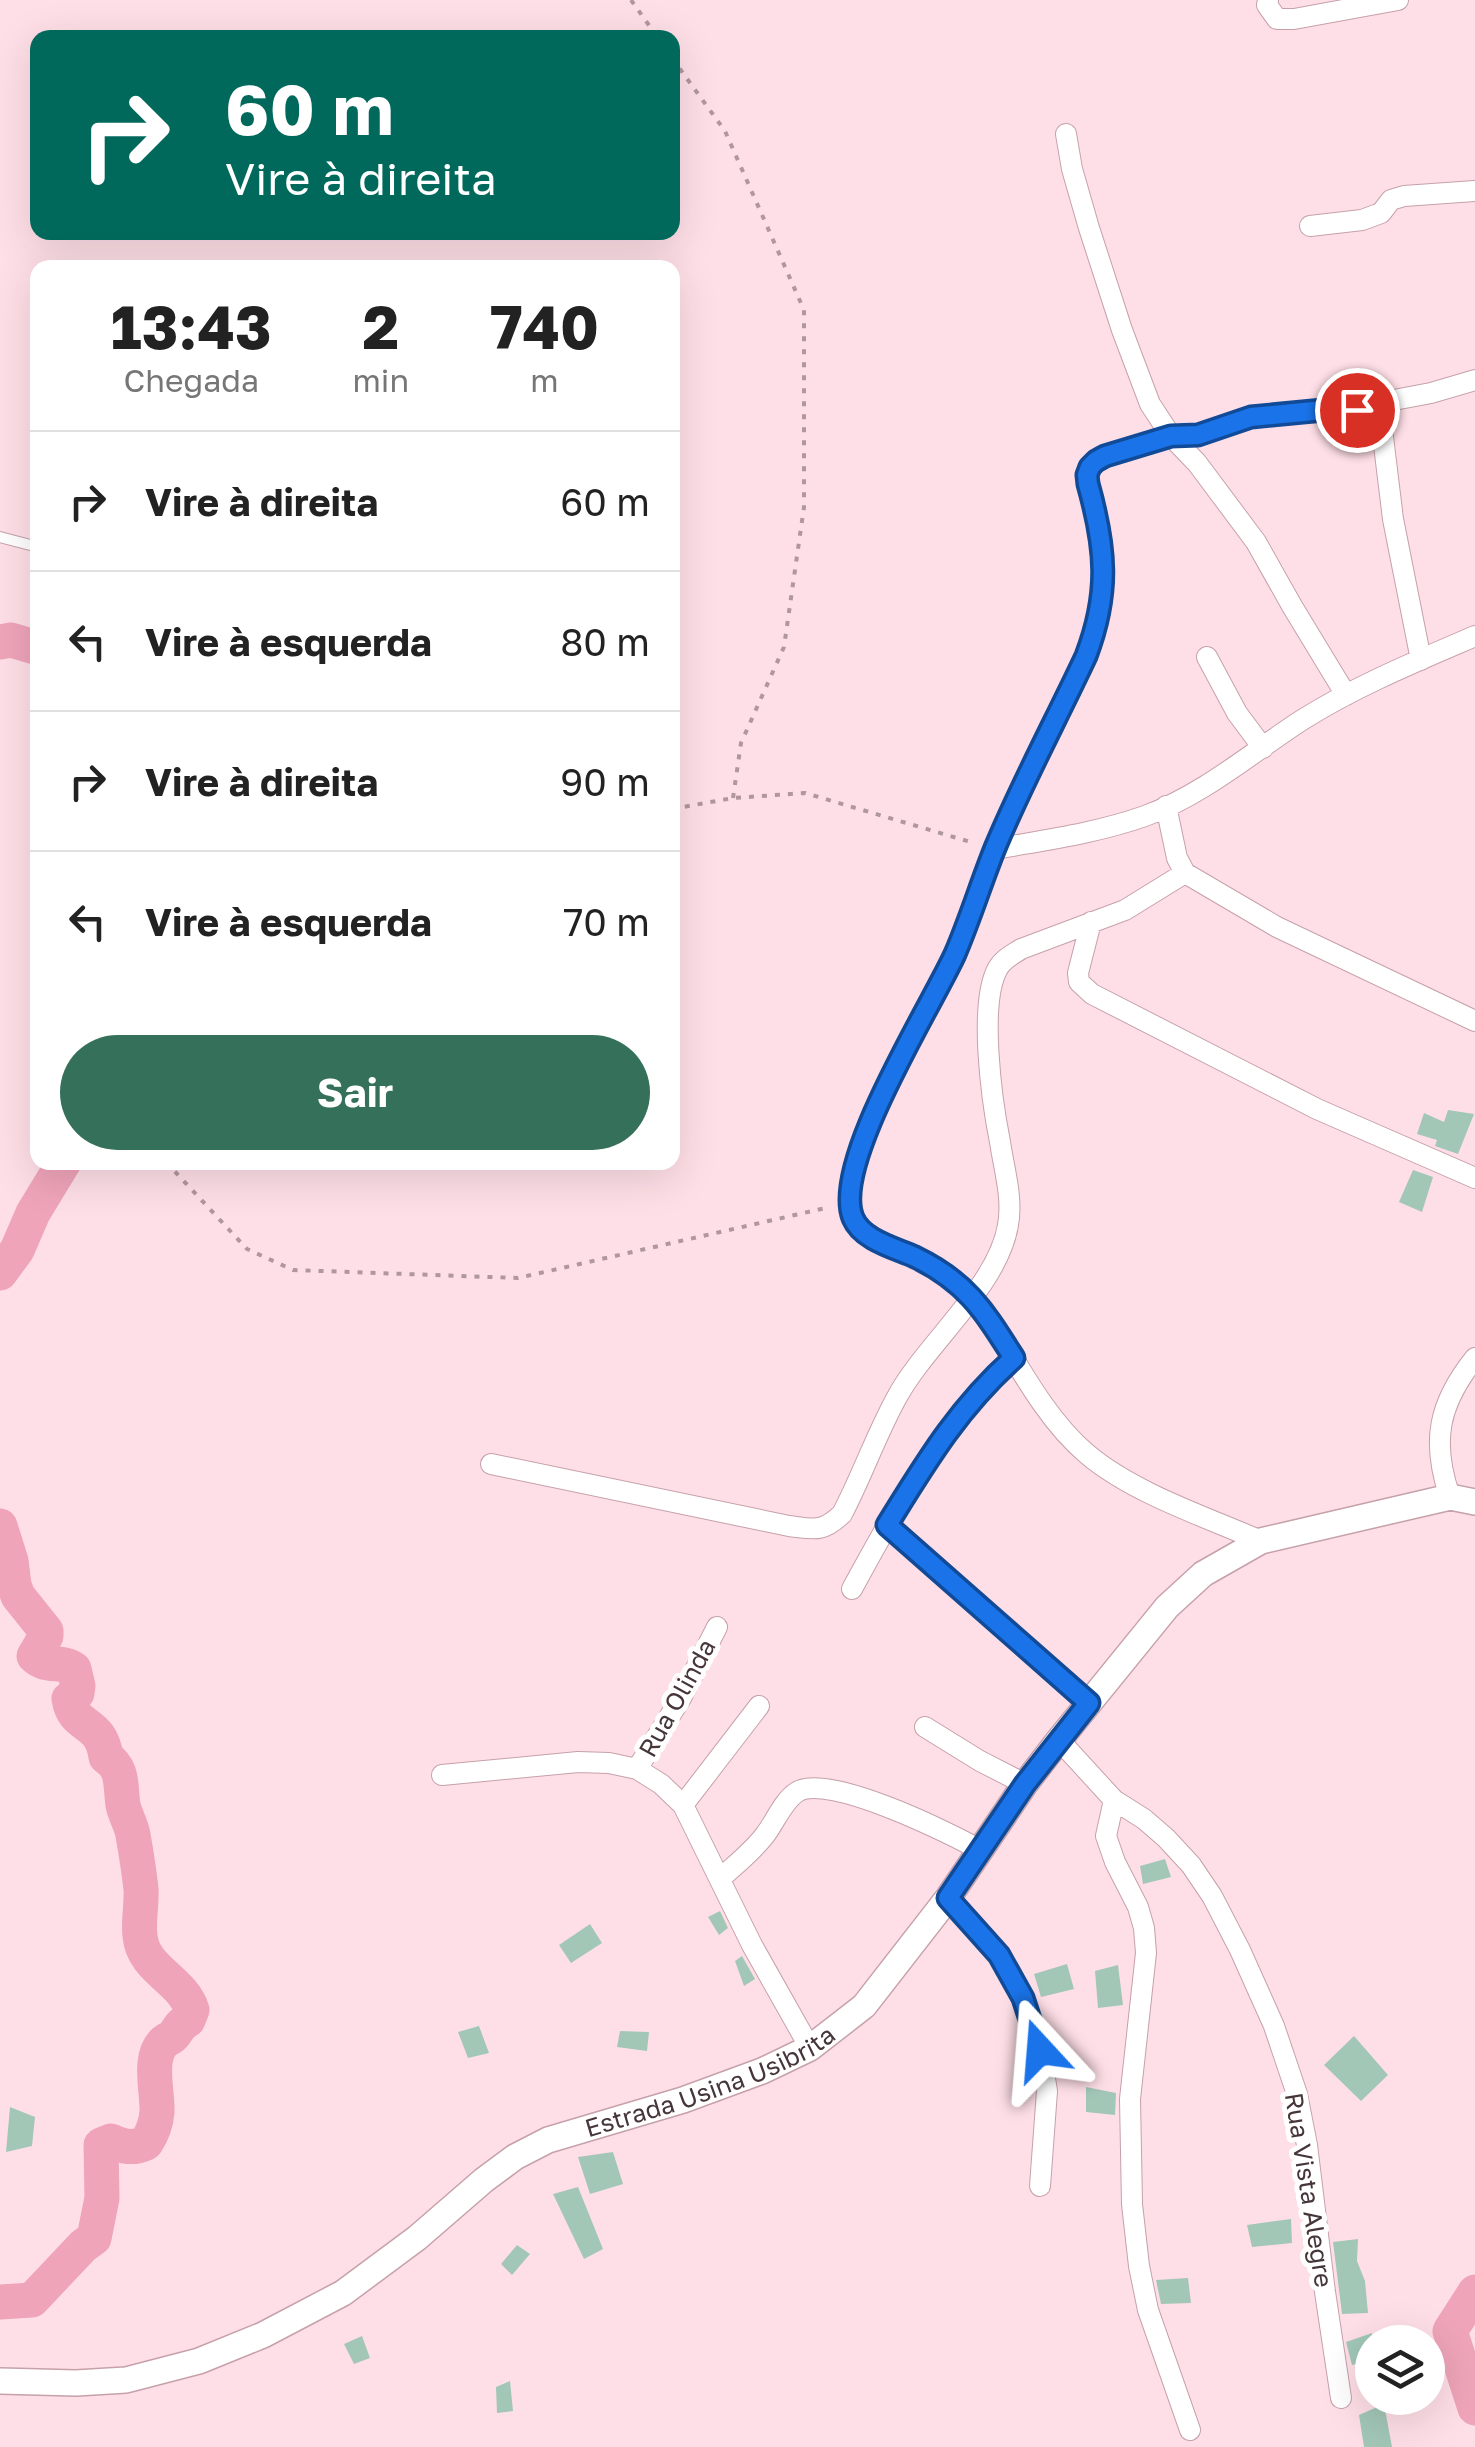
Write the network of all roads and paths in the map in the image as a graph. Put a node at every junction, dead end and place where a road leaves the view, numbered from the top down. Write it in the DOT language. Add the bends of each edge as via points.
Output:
graph roads {
  1 [pos="631,0"];
  2 [pos="1268,0"];
  3 [pos="1398,0"];
  4 [pos="652,30"];
  5 [pos="680,69"];
  6 [pos="1066,134"];
  7 [pos="1475,191"];
  8 [pos="1310,226"];
  9 [pos="1475,380"];
  10 [pos="1382,406"];
  11 [pos="1171,436"];
  12 [pos="0,537"];
  13 [pos="30,545"];
  14 [pos="1475,636"];
  15 [pos="1208,657"];
  16 [pos="1421,660"];
  17 [pos="1346,695"];
  18 [pos="1263,748"];
  19 [pos="733,798"];
  20 [pos="1166,806"];
  21 [pos="680,808"];
  22 [pos="995,849"];
  23 [pos="1185,874"];
  24 [pos="1091,922"];
  25 [pos="1475,1021"];
  26 [pos="174,1170"];
  27 [pos="1475,1178"];
  28 [pos="849,1202"];
  29 [pos="972,1296"];
  30 [pos="1014,1358"];
  31 [pos="1475,1358"];
  32 [pos="491,1464"];
  33 [pos="1462,1500"];
  34 [pos="887,1525"];
  35 [pos="1261,1540"];
  36 [pos="852,1590"];
  37 [pos="717,1627"];
  38 [pos="1089,1703"];
  39 [pos="759,1706"];
  40 [pos="925,1727"];
  41 [pos="1059,1740"];
  42 [pos="637,1768"];
  43 [pos="442,1776"];
  44 [pos="1025,1784"];
  45 [pos="1114,1800"];
  46 [pos="683,1805"];
  47 [pos="980,1850"];
  48 [pos="720,1879"];
  49 [pos="948,1898"];
  50 [pos="810,2048"];
  51 [pos="1040,2186"];
  52 [pos="0,2381"];
  53 [pos="1341,2398"];
  54 [pos="1190,2430"];
  1 -- 4 [label="path"];
  2 -- 3 [label="street" via="1277,19 1294,19"];
  5 -- 19 [label="path" via="725,131 804,310 802,524 784,646 741,743"];
  6 -- 11 [label="street" via="1122,330 1150,404"];
  7 -- 8 [label="street" via="1404,196 1362,220"];
  9 -- 10 [label="street"];
  10 -- 11 [label="street" via="1251,417 1198,435"];
  10 -- 16 [label="street" via="1393,519"];
  11 -- 17 [label="street" via="1256,542"];
  11 -- 22 [label="street" via="1090,467 1101,540 1097,626"];
  12 -- 13 [label="lane"];
  14 -- 16 [label="street"];
  15 -- 18 [label="street"];
  16 -- 17 [label="street"];
  17 -- 18 [label="street"];
  18 -- 20 [label="street"];
  19 -- 21 [label="path"];
  19 -- 22 [label="path" via="805,793"];
  20 -- 22 [label="street" via="1079,834"];
  20 -- 23 [label="street"];
  22 -- 28 [label="street" via="948,969 868,1128"];
  23 -- 24 [label="street"];
  23 -- 25 [label="street" via="1278,927"];
  24 -- 27 [label="street" via="1078,972 1092,994 1317,1109"];
  24 -- 29 [label="street" via="1006,958 993,982 988,1024 1008,1225 995,1264"];
  26 -- 28 [label="path" via="248,1249 293,1270 518,1278"];
  28 -- 29 [label="street" via="863,1232 935,1267"];
  29 -- 30 [label="street"];
  29 -- 32 [label="street" via="898,1395 842,1514 830,1526 789,1526"];
  30 -- 34 [label="street" via="950,1426"];
  30 -- 35 [label="street" via="1086,1454 1124,1480"];
  31 -- 33 [label="street" via="1443,1410 1438,1438 1441,1470"];
  33 -- 35 [label="street, Estrada Usina Usibrita"];
  34 -- 36 [label="street"];
  34 -- 38 [label="street"];
  35 -- 38 [label="street, Estrada Usina Usibrita" via="1203,1574"];
  37 -- 42 [label="street, Rua Olinda"];
  38 -- 41 [label="street, Estrada Usina Usibrita"];
  39 -- 46 [label="street"];
  40 -- 44 [label="street"];
  41 -- 44 [label="street, Estrada Usina Usibrita"];
  41 -- 45 [label="street, Rua Vista Alegre"];
  42 -- 43 [label="street" via="578,1762"];
  42 -- 46 [label="street"];
  44 -- 47 [label="street, Estrada Usina Usibrita"];
  45 -- 53 [label="street, Rua Vista Alegre" via="1191,1865 1274,2026 1308,2145"];
  45 -- 54 [label="street" via="1106,1836 1138,1908 1146,1953 1130,2099 1138,2266"];
  46 -- 48 [label="street"];
  47 -- 48 [label="street" via="890,1808 804,1788"];
  47 -- 49 [label="street, Estrada Usina Usibrita"];
  48 -- 50 [label="street"];
  49 -- 50 [label="street, Estrada Usina Usibrita" via="864,2006"];
  49 -- 51 [label="street" via="999,1955 1040,2050 1046,2091"];
  50 -- 52 [label="street, Estrada Usina Usibrita" via="699,2094 531,2148 343,2293 199,2362 126,2380"];
}
